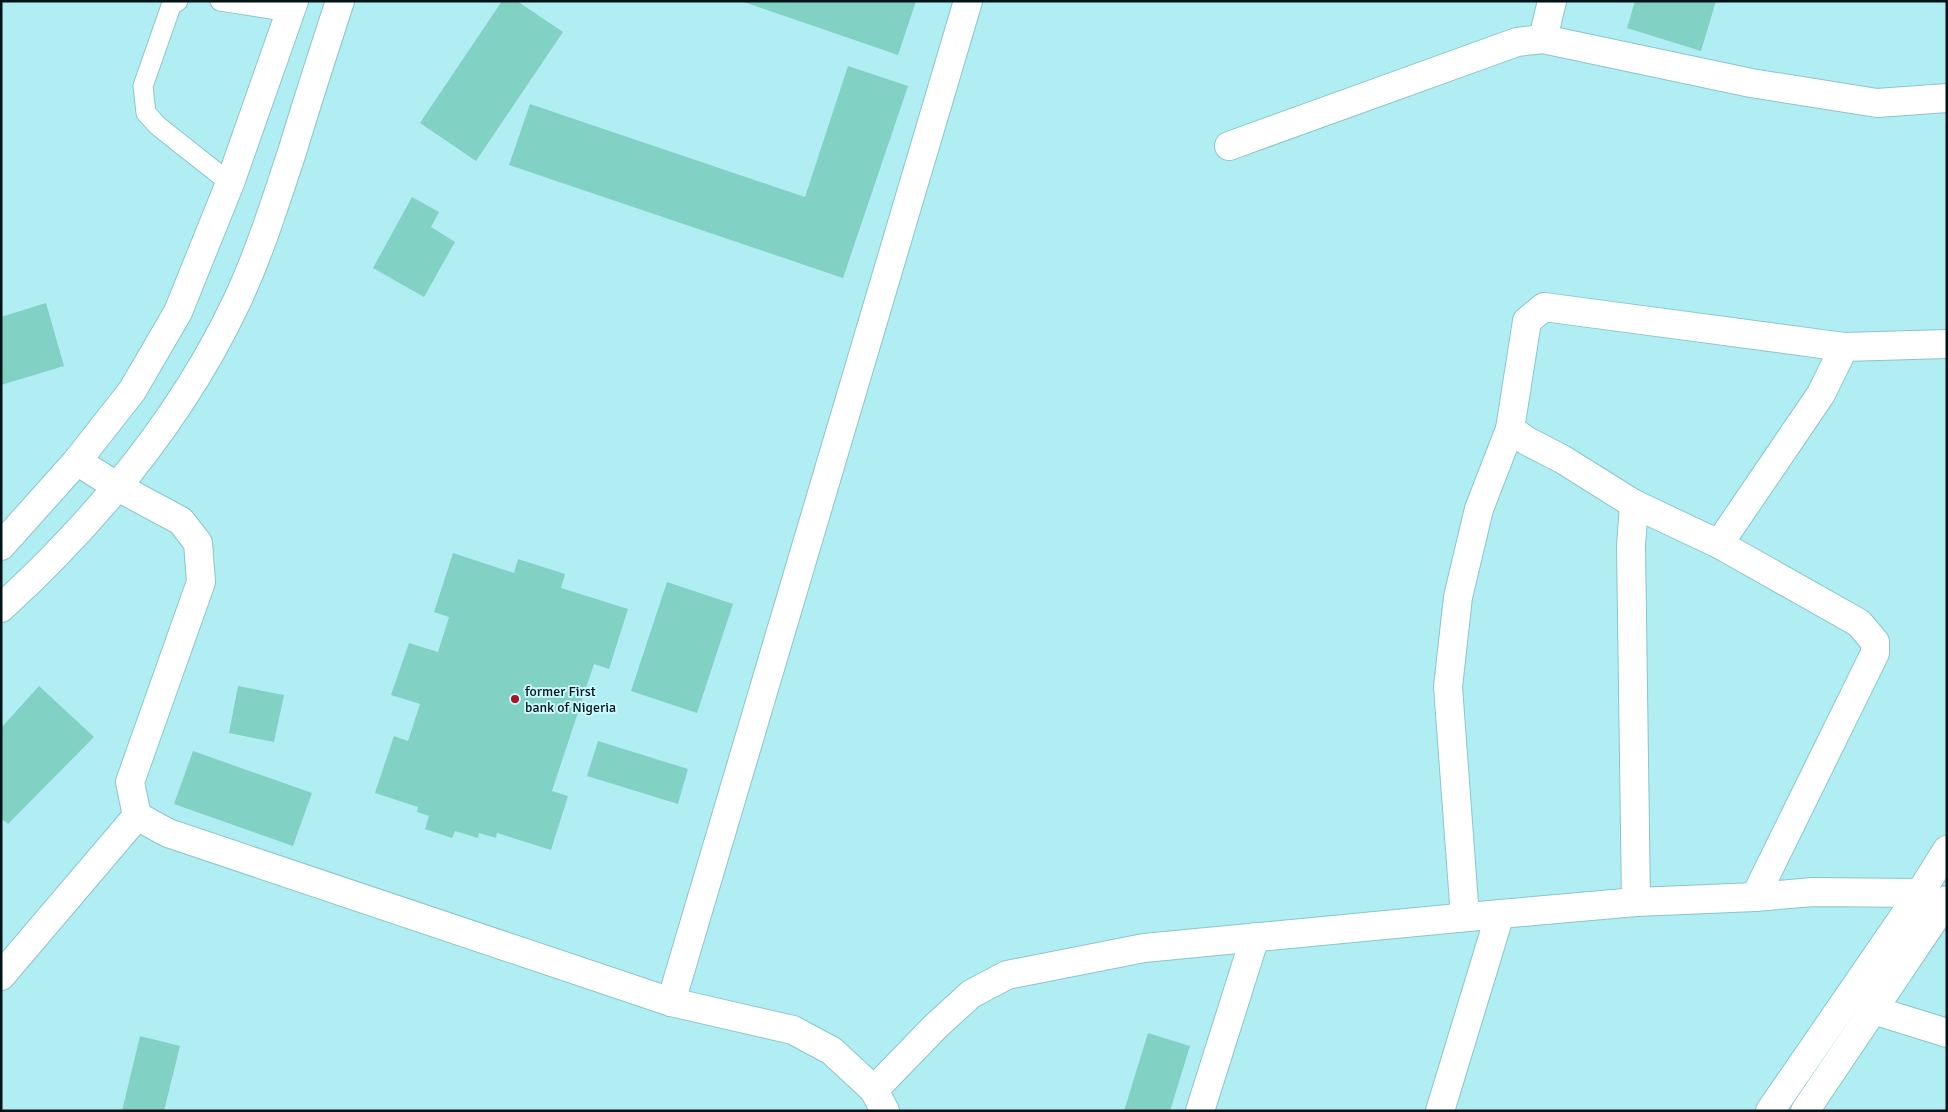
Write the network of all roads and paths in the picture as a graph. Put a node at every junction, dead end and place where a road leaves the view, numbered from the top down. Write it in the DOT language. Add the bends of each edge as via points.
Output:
graph roads {
  1 [pos="178,1"];
  2 [pos="220,1"];
  3 [pos="340,1"];
  4 [pos="968,1"];
  5 [pos="1552,1"];
  6 [pos="292,7"];
  7 [pos="1543,39"];
  8 [pos="1947,98"];
  9 [pos="1228,146"];
  10 [pos="230,183"];
  11 [pos="1947,344"];
  12 [pos="1844,347"];
  13 [pos="1510,429"];
  14 [pos="77,461"];
  15 [pos="116,486"];
  16 [pos="1634,504"];
  17 [pos="1719,544"];
  18 [pos="1,546"];
  19 [pos="1,608"];
  20 [pos="137,816"];
  21 [pos="1947,850"];
  22 [pos="1920,893"];
  23 [pos="1755,896"];
  24 [pos="1947,900"];
  25 [pos="1636,902"];
  26 [pos="1500,914"];
  27 [pos="1464,917"];
  28 [pos="1255,937"];
  29 [pos="1,976"];
  30 [pos="671,1002"];
  31 [pos="1873,1010"];
  32 [pos="1947,1033"];
  33 [pos="879,1100"];
  34 [pos="1200,1111"];
  35 [pos="1440,1111"];
  36 [pos="1770,1111"];
  37 [pos="1805,1111"];
  1 -- 10 [label="lane" via="171,6 143,86 146,113"];
  2 -- 6 [label="lane"];
  3 -- 15 [label="street" via="269,222 237,301 192,384"];
  4 -- 30 [label="street"];
  5 -- 7 [label="street"];
  6 -- 10 [label="street"];
  7 -- 8 [label="street" via="1751,83 1877,103"];
  7 -- 9 [label="street" via="1517,42"];
  10 -- 14 [label="street" via="178,312 132,391"];
  11 -- 12 [label="street"];
  12 -- 13 [label="street" via="1544,307 1527,321"];
  12 -- 17 [label="street" via="1821,394"];
  13 -- 16 [label="street"];
  13 -- 27 [label="street" via="1479,509 1458,597 1448,687"];
  14 -- 15 [label="street"];
  14 -- 18 [label="street"];
  15 -- 19 [label="street" via="81,528"];
  15 -- 20 [label="street" via="180,521 198,543 201,582 130,782"];
  16 -- 17 [label="street"];
  16 -- 25 [label="street" via="1631,546"];
  17 -- 23 [label="street" via="1859,623 1875,642 1875,653"];
  20 -- 29 [label="street"];
  20 -- 30 [label="street" via="168,833"];
  21 -- 22 [label="street"];
  22 -- 23 [label="street" via="1813,892"];
  22 -- 36 [label="street"];
  23 -- 25 [label="street"];
  24 -- 31 [label="street"];
  25 -- 26 [label="street"];
  26 -- 27 [label="street"];
  26 -- 35 [label="street"];
  27 -- 28 [label="street"];
  28 -- 33 [label="street" via="1144,948 1007,974 971,994 936,1026"];
  28 -- 34 [label="street"];
  30 -- 33 [label="street" via="793,1030 832,1051"];
  31 -- 32 [label="street"];
  31 -- 37 [label="street"];
}
